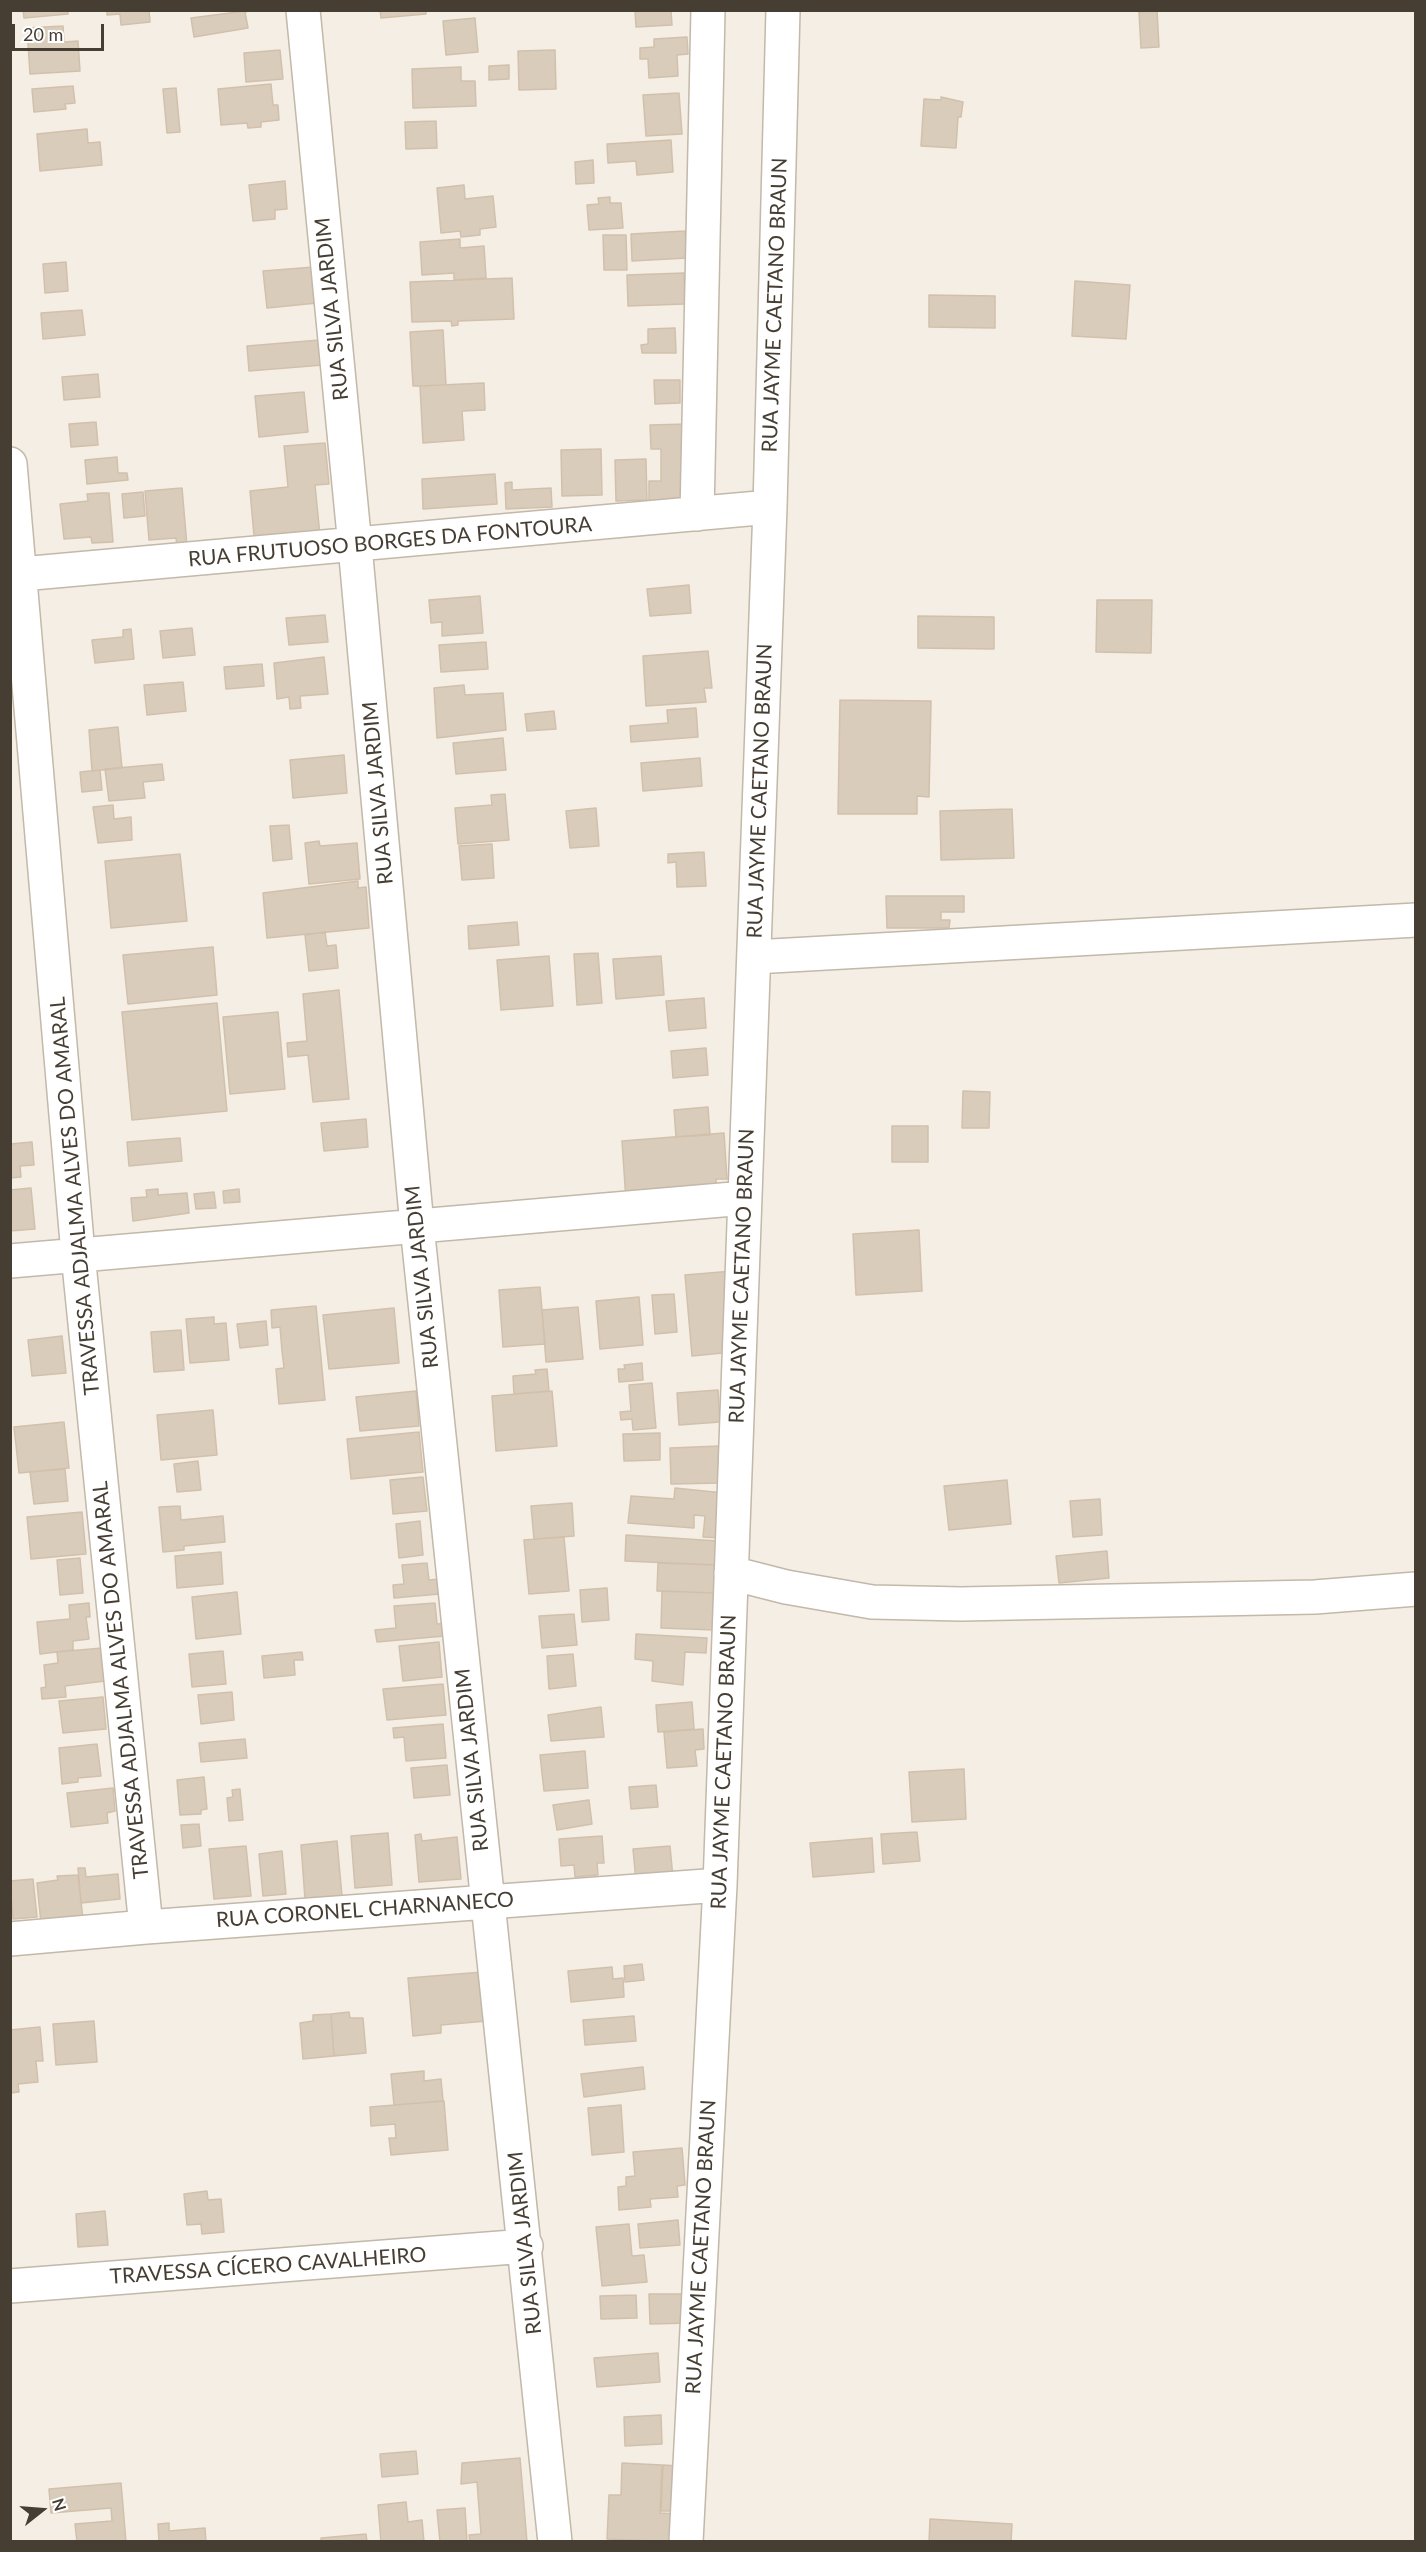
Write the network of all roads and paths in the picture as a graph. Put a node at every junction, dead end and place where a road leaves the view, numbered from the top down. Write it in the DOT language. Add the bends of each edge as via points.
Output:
graph roads {
  1 [pos="303,10"];
  2 [pos="708,10"];
  3 [pos="783,10"];
  4 [pos="10,464"];
  5 [pos="770,507"];
  6 [pos="697,514"];
  7 [pos="355,546"];
  8 [pos="16,575"];
  9 [pos="1416,920"];
  10 [pos="754,957"];
  11 [pos="744,1198"];
  12 [pos="417,1226"];
  13 [pos="78,1254"];
  14 [pos="10,1261"];
  15 [pos="731,1573"];
  16 [pos="1416,1589"];
  17 [pos="720,1886"];
  18 [pos="486,1901"];
  19 [pos="146,1927"];
  20 [pos="10,1939"];
  21 [pos="526,2246"];
  22 [pos="10,2286"];
  23 [pos="555,2541"];
  24 [pos="686,2541"];
  1 -- 7 [label="street, RUA SILVA JARDIM"];
  2 -- 6 [label="street"];
  3 -- 5 [label="street, RUA JAYME CAETANO BRAUN"];
  4 -- 8 [label="street, TRAVESSA ADJALMA ALVES DO AMARAL"];
  5 -- 6 [label="street, RUA FRUTUOSO BORGES DA FONTOURA"];
  5 -- 10 [label="street, RUA JAYME CAETANO BRAUN"];
  6 -- 7 [label="street, RUA FRUTUOSO BORGES DA FONTOURA"];
  7 -- 8 [label="street, RUA FRUTUOSO BORGES DA FONTOURA"];
  7 -- 12 [label="street, RUA SILVA JARDIM"];
  8 -- 13 [label="street, TRAVESSA ADJALMA ALVES DO AMARAL"];
  9 -- 10 [label="street"];
  10 -- 11 [label="street, RUA JAYME CAETANO BRAUN"];
  11 -- 12 [label="street"];
  11 -- 15 [label="street, RUA JAYME CAETANO BRAUN"];
  12 -- 13 [label="street"];
  12 -- 18 [label="street, RUA SILVA JARDIM"];
  13 -- 14 [label="street"];
  13 -- 19 [label="street, TRAVESSA ADJALMA ALVES DO AMARAL"];
  15 -- 16 [label="street" via="872,1602 961,1604 1315,1597"];
  15 -- 17 [label="street, RUA JAYME CAETANO BRAUN"];
  17 -- 18 [label="street, RUA CORONEL CHARNANECO"];
  17 -- 24 [label="street, RUA JAYME CAETANO BRAUN"];
  18 -- 19 [label="street, RUA CORONEL CHARNANECO"];
  18 -- 21 [label="street, RUA SILVA JARDIM"];
  19 -- 20 [label="street, RUA CORONEL CHARNANECO"];
  21 -- 22 [label="street, TRAVESSA CÍCERO CAVALHEIRO"];
  21 -- 23 [label="street, RUA SILVA JARDIM"];
}
